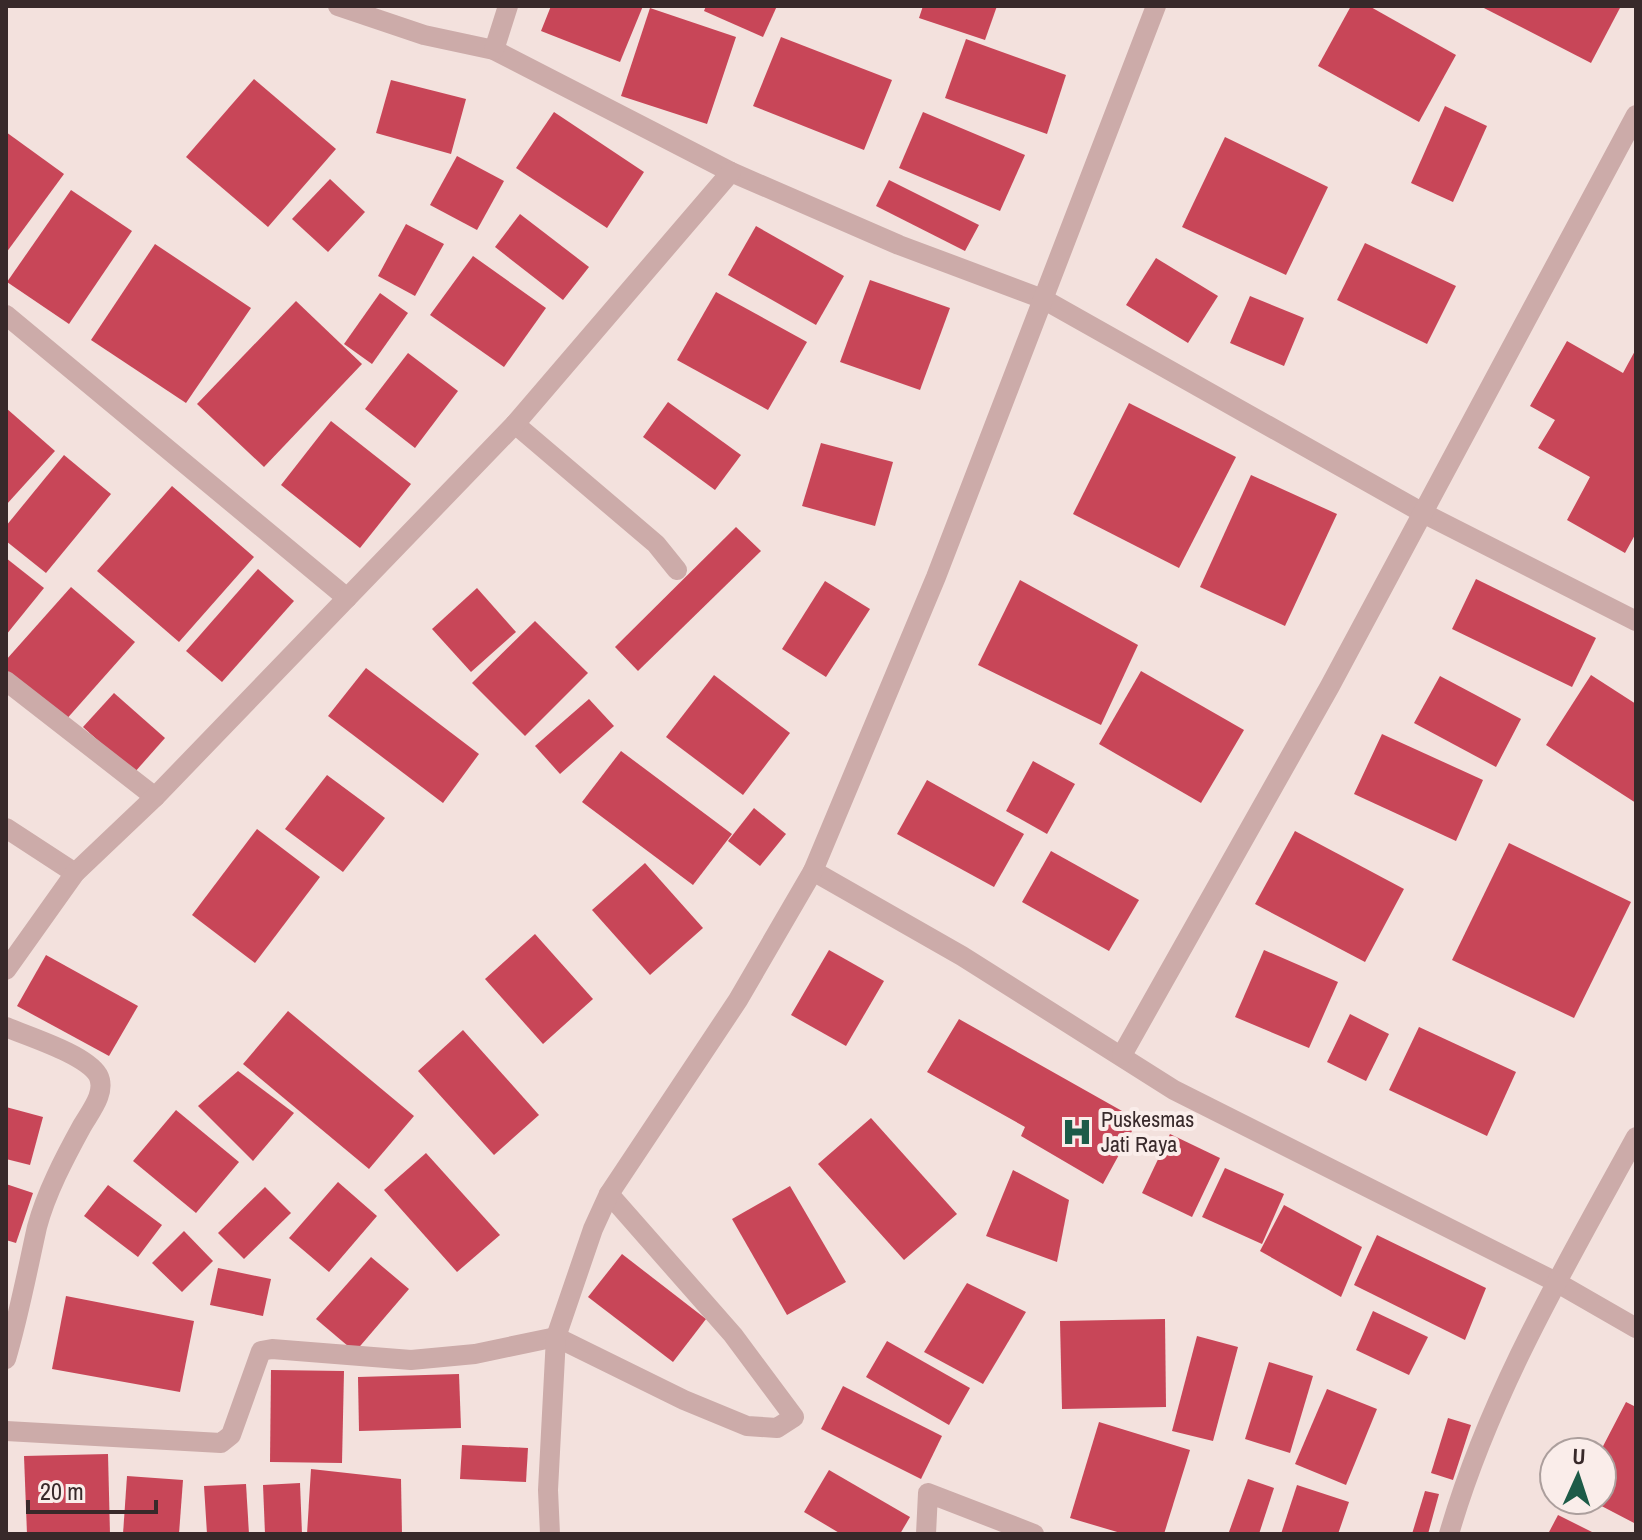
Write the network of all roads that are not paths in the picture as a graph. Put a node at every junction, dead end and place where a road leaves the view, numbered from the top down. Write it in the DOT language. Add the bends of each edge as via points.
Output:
graph roads {
  1 [pos="338,6"];
  2 [pos="508,6"];
  3 [pos="1156,6"];
  4 [pos="494,50"];
  5 [pos="1636,115"];
  6 [pos="731,172"];
  7 [pos="1043,299"];
  8 [pos="6,315"];
  9 [pos="515,424"];
  10 [pos="1423,513"];
  11 [pos="677,570"];
  12 [pos="347,598"];
  13 [pos="1636,621"];
  14 [pos="6,681"];
  15 [pos="155,797"];
  16 [pos="6,828"];
  17 [pos="813,871"];
  18 [pos="75,873"];
  19 [pos="6,970"];
  20 [pos="6,1027"];
  21 [pos="1122,1055"];
  22 [pos="1636,1137"];
  23 [pos="609,1194"];
  24 [pos="1556,1282"];
  25 [pos="1636,1328"];
  26 [pos="556,1337"];
  27 [pos="6,1359"];
  28 [pos="6,1431"];
  29 [pos="550,1534"];
  30 [pos="926,1534"];
  31 [pos="1034,1534"];
  32 [pos="1449,1534"];
  1 -- 4 [label="street" via="424,35"];
  2 -- 4 [label="street"];
  3 -- 7 [label="street"];
  4 -- 6 [label="street"];
  5 -- 10 [label="street"];
  6 -- 7 [label="street" via="899,245"];
  6 -- 9 [label="street"];
  7 -- 10 [label="street"];
  7 -- 17 [label="street" via="902,661"];
  8 -- 12 [label="street"];
  9 -- 11 [label="street" via="656,544"];
  9 -- 12 [label="street"];
  10 -- 13 [label="street"];
  10 -- 21 [label="street"];
  12 -- 15 [label="street"];
  14 -- 15 [label="street"];
  15 -- 18 [label="street"];
  16 -- 18 [label="street"];
  17 -- 21 [label="street"];
  17 -- 23 [label="street" via="738,1000"];
  18 -- 19 [label="street"];
  20 -- 27 [label="street" via="68,1053 97,1074 101,1084 38,1224"];
  21 -- 24 [label="street" via="1174,1090"];
  22 -- 24 [label="street"];
  23 -- 26 [label="street"];
  23 -- 26 [label="street" via="733,1335 794,1417 777,1428 747,1426"];
  24 -- 25 [label="street"];
  24 -- 32 [label="street" via="1503,1389"];
  26 -- 28 [label="street" via="475,1354 411,1360 261,1351 231,1435 221,1443"];
  26 -- 29 [label="street"];
  30 -- 31 [label="street" via="928,1493"];
}
